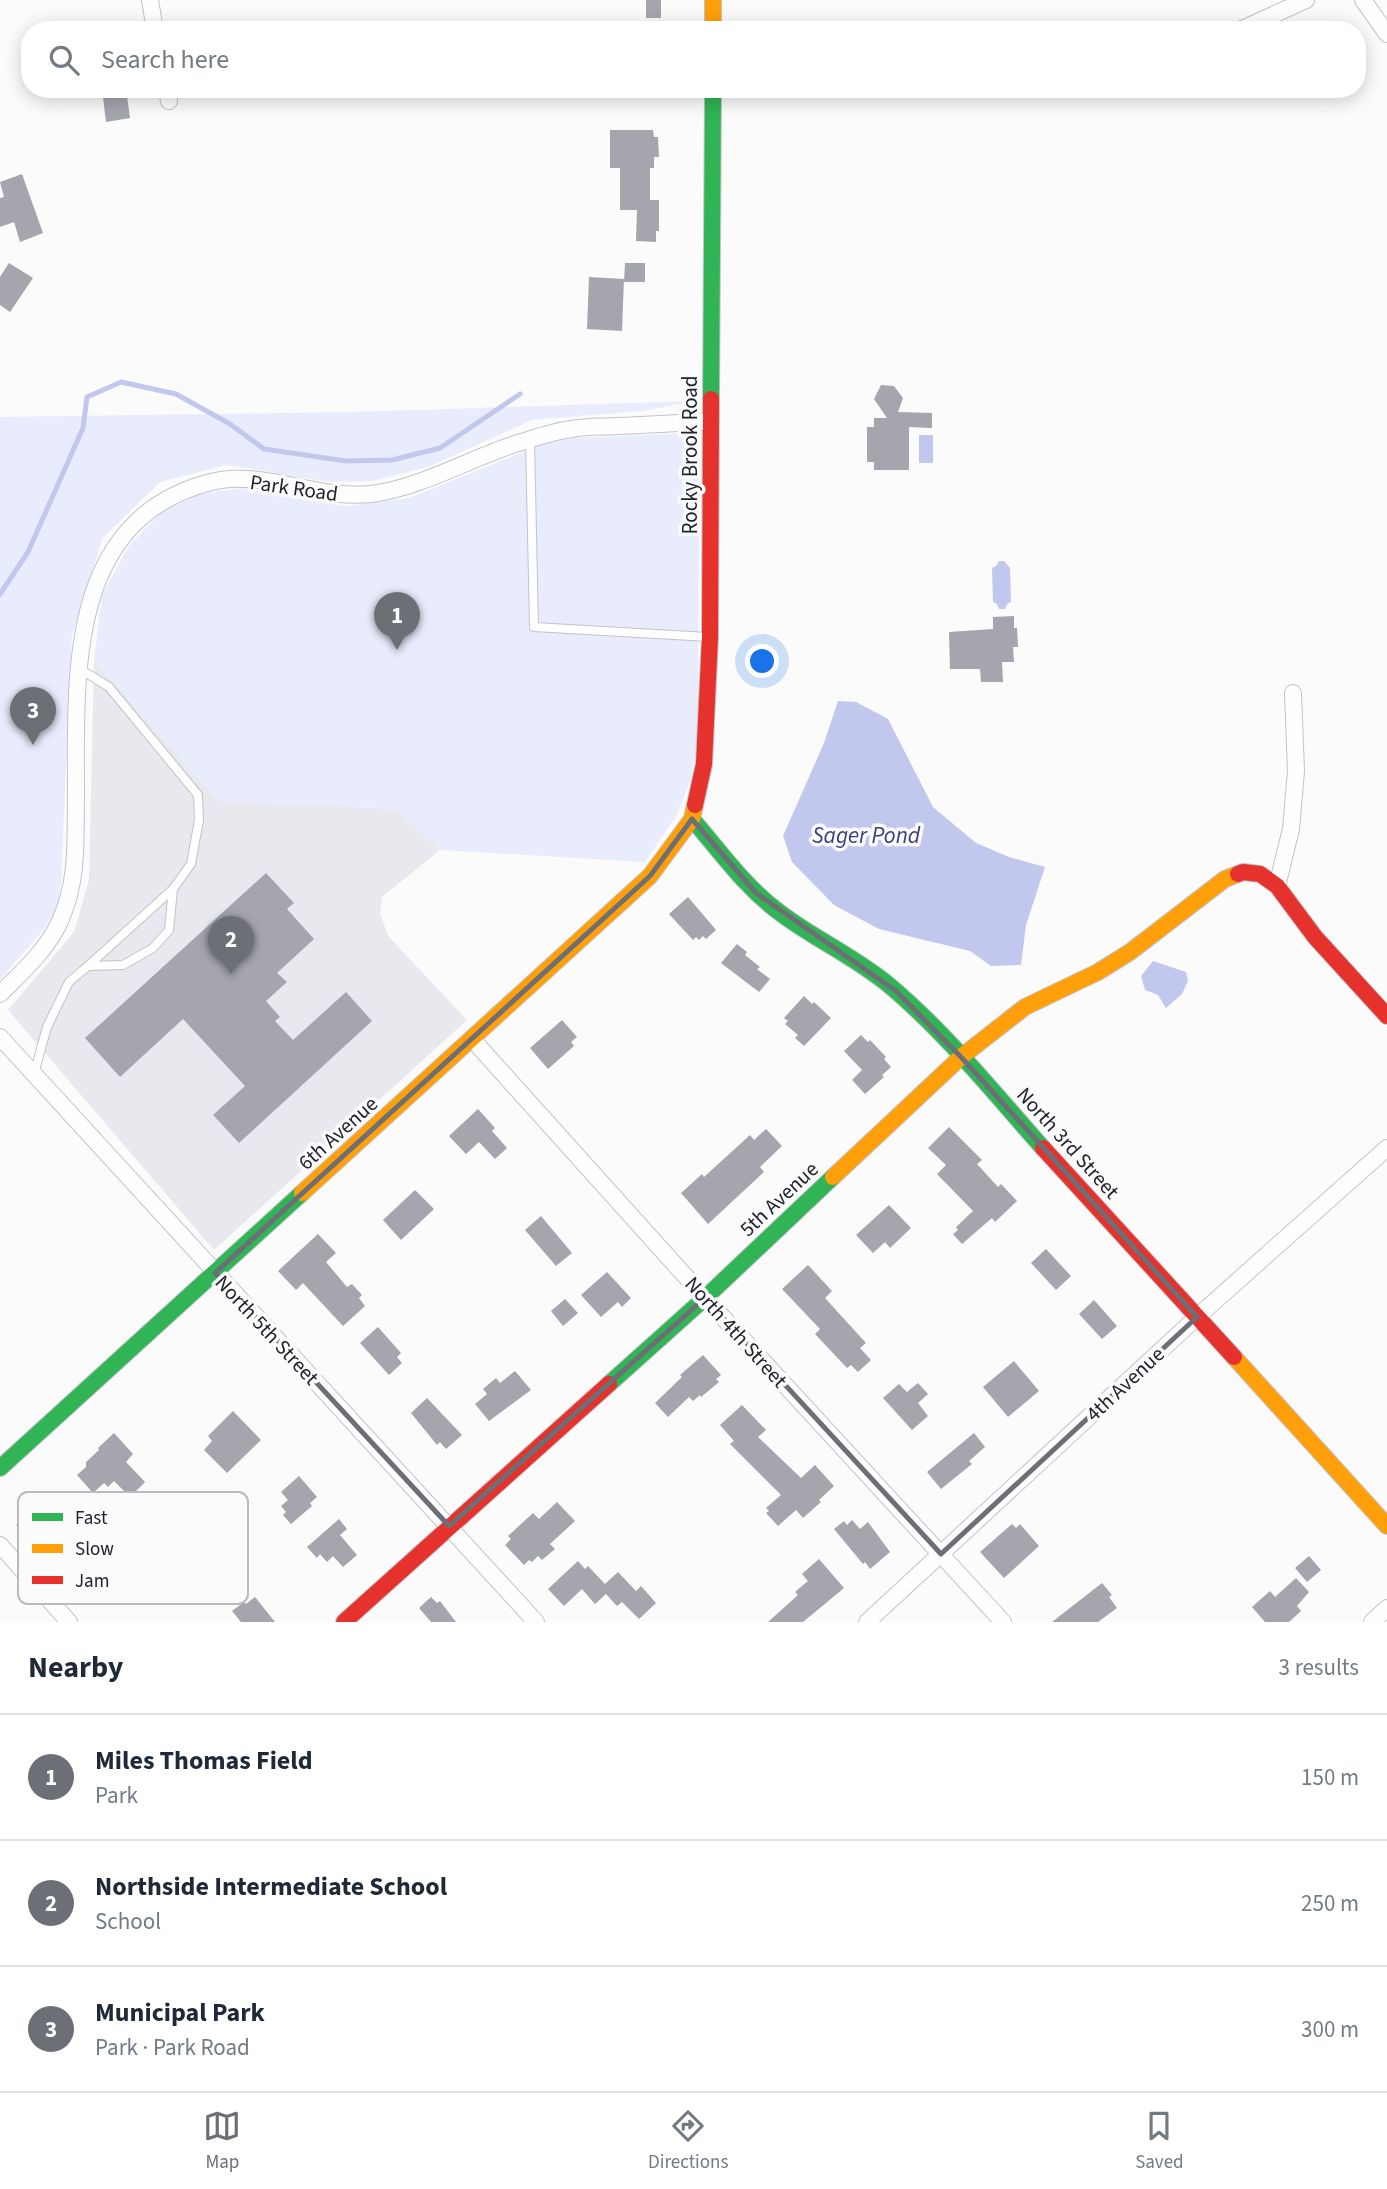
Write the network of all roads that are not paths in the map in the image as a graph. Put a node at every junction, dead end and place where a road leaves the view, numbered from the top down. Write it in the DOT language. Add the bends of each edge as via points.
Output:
graph roads {
  1 [pos="150,0"];
  2 [pos="713,0"];
  3 [pos="1306,0"];
  4 [pos="1363,0"];
  5 [pos="154,21"];
  6 [pos="713,21"];
  7 [pos="1260,21"];
  8 [pos="1387,34"];
  9 [pos="713,98"];
  10 [pos="711,421"];
  11 [pos="530,440"];
  12 [pos="710,637"];
  13 [pos="80,668"];
  14 [pos="1293,693"];
  15 [pos="692,819"];
  16 [pos="1277,886"];
  17 [pos="173,889"];
  18 [pos="88,966"];
  19 [pos="0,993"];
  20 [pos="1387,1016"];
  21 [pos="0,1037"];
  22 [pos="472,1039"];
  23 [pos="961,1057"];
  24 [pos="34,1074"];
  25 [pos="1387,1149"];
  26 [pos="215,1273"];
  27 [pos="705,1298"];
  28 [pos="1197,1317"];
  29 [pos="0,1468"];
  30 [pos="449,1526"];
  31 [pos="1387,1526"];
  32 [pos="0,1545"];
  33 [pos="941,1554"];
  34 [pos="18,1565"];
  35 [pos="53,1604"];
  36 [pos="1387,1608"];
  37 [pos="69,1622"];
  38 [pos="344,1622"];
  39 [pos="536,1622"];
  40 [pos="866,1622"];
  41 [pos="1003,1622"];
  42 [pos="1372,1622"];
  1 -- 5 [label="street"];
  2 -- 6 [label="street"];
  3 -- 7 [label="street"];
  4 -- 8 [label="street"];
  9 -- 10 [label="street, Rocky Brook Road"];
  10 -- 11 [label="street, Park Road" via="572,429"];
  10 -- 12 [label="street, Rocky Brook Road"];
  11 -- 12 [label="lane" via="534,627"];
  11 -- 13 [label="street, Park Road" via="409,487 370,494 344,495 253,480 214,481 177,492 145,513 108,556 92,592"];
  12 -- 15 [label="street, Rocky Brook Road" via="704,764"];
  13 -- 17 [label="lane" via="109,687 198,795 199,820 191,864"];
  13 -- 19 [label="street, Park Road" via="76,863 67,901 51,938"];
  14 -- 16 [label="street" via="1295,783 1291,829"];
  15 -- 22 [label="street, 6th Avenue" via="650,876"];
  15 -- 23 [label="street, North 3rd Street" via="755,893 896,991"];
  16 -- 20 [label="street" via="1315,937"];
  16 -- 23 [label="street, 5th Avenue" via="1260,874 1243,872 1225,879 1130,952 1025,1007"];
  17 -- 18 [label="lane"];
  17 -- 18 [label="lane" via="169,930 153,948 124,965"];
  18 -- 24 [label="lane" via="69,982 47,1027"];
  21 -- 24 [label="street, North 5th Street"];
  22 -- 26 [label="street, 6th Avenue"];
  22 -- 27 [label="street, North 4th Street"];
  23 -- 27 [label="street, 5th Avenue"];
  23 -- 28 [label="street, North 3rd Street"];
  24 -- 26 [label="street, North 5th Street"];
  25 -- 28 [label="street, 4th Avenue"];
  26 -- 29 [label="street, 6th Avenue"];
  26 -- 30 [label="street, North 5th Street"];
  27 -- 30 [label="street, 5th Avenue"];
  27 -- 33 [label="street, North 4th Street"];
  28 -- 31 [label="street, North 3rd Street"];
  28 -- 33 [label="street, 4th Avenue"];
  30 -- 38 [label="street, 5th Avenue"];
  30 -- 39 [label="street, North 5th Street"];
  32 -- 34 [label="street"];
  33 -- 40 [label="street, 4th Avenue"];
  33 -- 41 [label="street, North 4th Street"];
  35 -- 37 [label="street"];
  36 -- 42 [label="street"];
}
